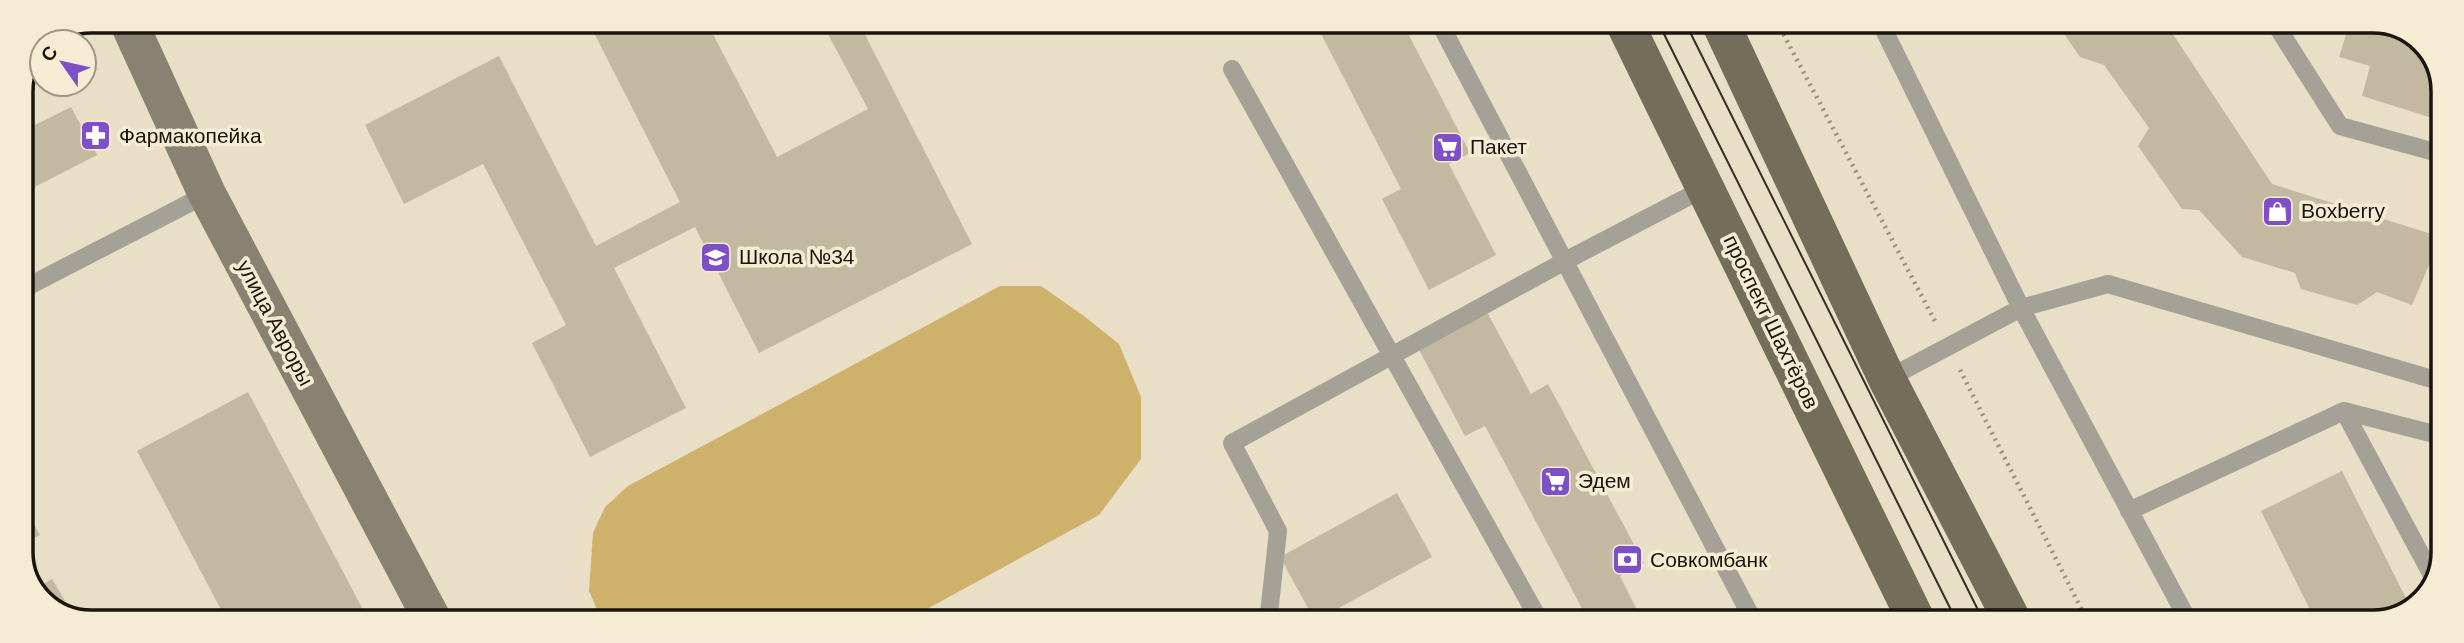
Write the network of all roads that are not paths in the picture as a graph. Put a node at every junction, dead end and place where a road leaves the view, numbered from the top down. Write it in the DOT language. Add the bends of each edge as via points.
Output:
graph roads {
  1 [pos="133,33"];
  2 [pos="1446,33"];
  3 [pos="1628,33"];
  4 [pos="1725,33"];
  5 [pos="1885,33"];
  6 [pos="2283,33"];
  7 [pos="1232,69"];
  8 [pos="2431,151"];
  9 [pos="1705,188"];
  10 [pos="207,194"];
  11 [pos="1565,261"];
  12 [pos="33,284"];
  13 [pos="2021,307"];
  14 [pos="1391,356"];
  15 [pos="1887,379"];
  16 [pos="2431,379"];
  17 [pos="2344,411"];
  18 [pos="2431,433"];
  19 [pos="2129,512"];
  20 [pos="2428,568"];
  21 [pos="427,610"];
  22 [pos="1267,610"];
  23 [pos="1534,610"];
  24 [pos="1748,610"];
  25 [pos="1911,610"];
  26 [pos="2006,610"];
  27 [pos="2182,610"];
  1 -- 10 [label="street, улица Авроры"];
  2 -- 11 [label="lane"];
  3 -- 9 [label="main road, проспект Шахтёров"];
  4 -- 15 [label="main road"];
  5 -- 13 [label="lane"];
  6 -- 8 [label="lane" via="2340,126"];
  7 -- 14 [label="lane"];
  9 -- 11 [label="lane"];
  9 -- 25 [label="main road, проспект Шахтёров"];
  10 -- 12 [label="lane"];
  10 -- 21 [label="street, улица Авроры"];
  11 -- 14 [label="lane"];
  11 -- 24 [label="lane"];
  13 -- 15 [label="lane"];
  13 -- 16 [label="lane" via="2108,284"];
  13 -- 19 [label="lane"];
  14 -- 22 [label="lane" via="1233,443 1278,531"];
  14 -- 23 [label="lane"];
  15 -- 26 [label="main road"];
  17 -- 18 [label="lane"];
  17 -- 19 [label="lane"];
  17 -- 20 [label="lane"];
  19 -- 27 [label="lane"];
}
